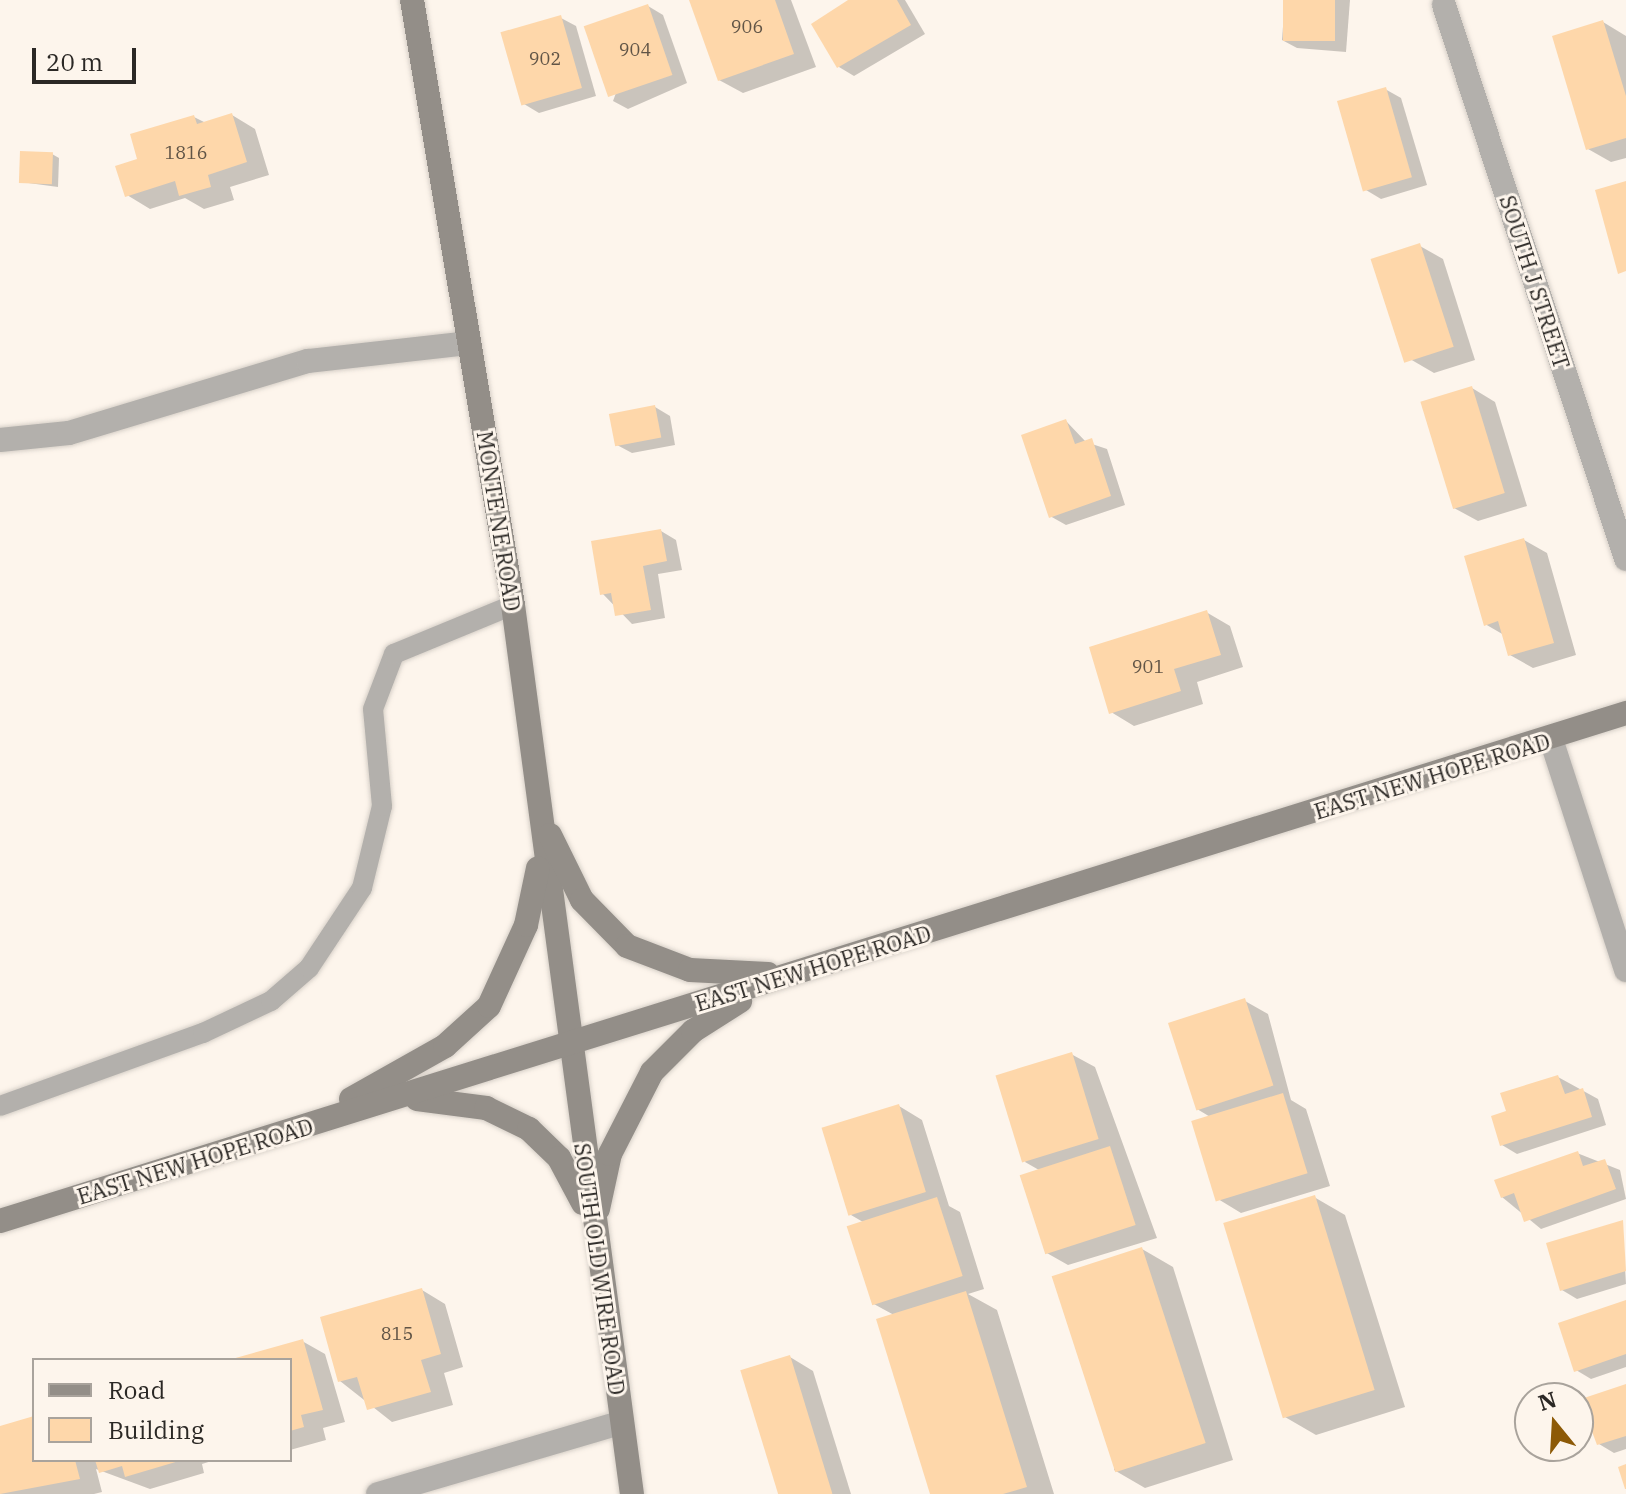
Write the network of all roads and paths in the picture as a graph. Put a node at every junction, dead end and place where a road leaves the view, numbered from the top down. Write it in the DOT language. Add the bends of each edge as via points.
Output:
graph roads {
  1 [pos="412,0"];
  2 [pos="1444,5"];
  3 [pos="469,343"];
  4 [pos="0,440"];
  5 [pos="1626,559"];
  6 [pos="513,605"];
  7 [pos="1626,713"];
  8 [pos="1551,739"];
  9 [pos="534,774"];
  10 [pos="538,806"];
  11 [pos="806,970"];
  12 [pos="1626,970"];
  13 [pos="568,1044"];
  14 [pos="375,1105"];
  15 [pos="0,1106"];
  16 [pos="270,1137"];
  17 [pos="0,1221"];
  18 [pos="595,1240"];
  19 [pos="622,1422"];
  20 [pos="378,1494"];
  21 [pos="632,1494"];
  1 -- 3 [label="street, MONTE NE ROAD"];
  2 -- 5 [label="street, SOUTH J STREET"];
  3 -- 4 [label="street" via="308,361 69,433"];
  3 -- 6 [label="street, MONTE NE ROAD"];
  6 -- 9 [label="street, MONTE NE ROAD"];
  6 -- 15 [label="lane" via="394,654 373,709 382,806 362,888 309,968 271,1001 203,1033"];
  7 -- 8 [label="street, EAST NEW HOPE ROAD"];
  8 -- 11 [label="street, EAST NEW HOPE ROAD"];
  8 -- 12 [label="street"];
  9 -- 10 [label="street, MONTE NE ROAD"];
  9 -- 11 [label="street" via="571,881 627,946 690,970"];
  10 -- 13 [label="street, MONTE NE ROAD"];
  10 -- 16 [label="street" via="534,894 489,1006 414,1067"];
  11 -- 13 [label="street, EAST NEW HOPE ROAD"];
  11 -- 18 [label="street" via="717,1014 652,1072 610,1154"];
  13 -- 14 [label="street, EAST NEW HOPE ROAD"];
  13 -- 18 [label="street, SOUTH OLD WIRE ROAD"];
  14 -- 16 [label="street, EAST NEW HOPE ROAD"];
  14 -- 18 [label="street" via="466,1102 529,1129 568,1172"];
  16 -- 17 [label="street, EAST NEW HOPE ROAD"];
  18 -- 19 [label="street, SOUTH OLD WIRE ROAD"];
  19 -- 20 [label="street"];
  19 -- 21 [label="street, SOUTH OLD WIRE ROAD"];
}
